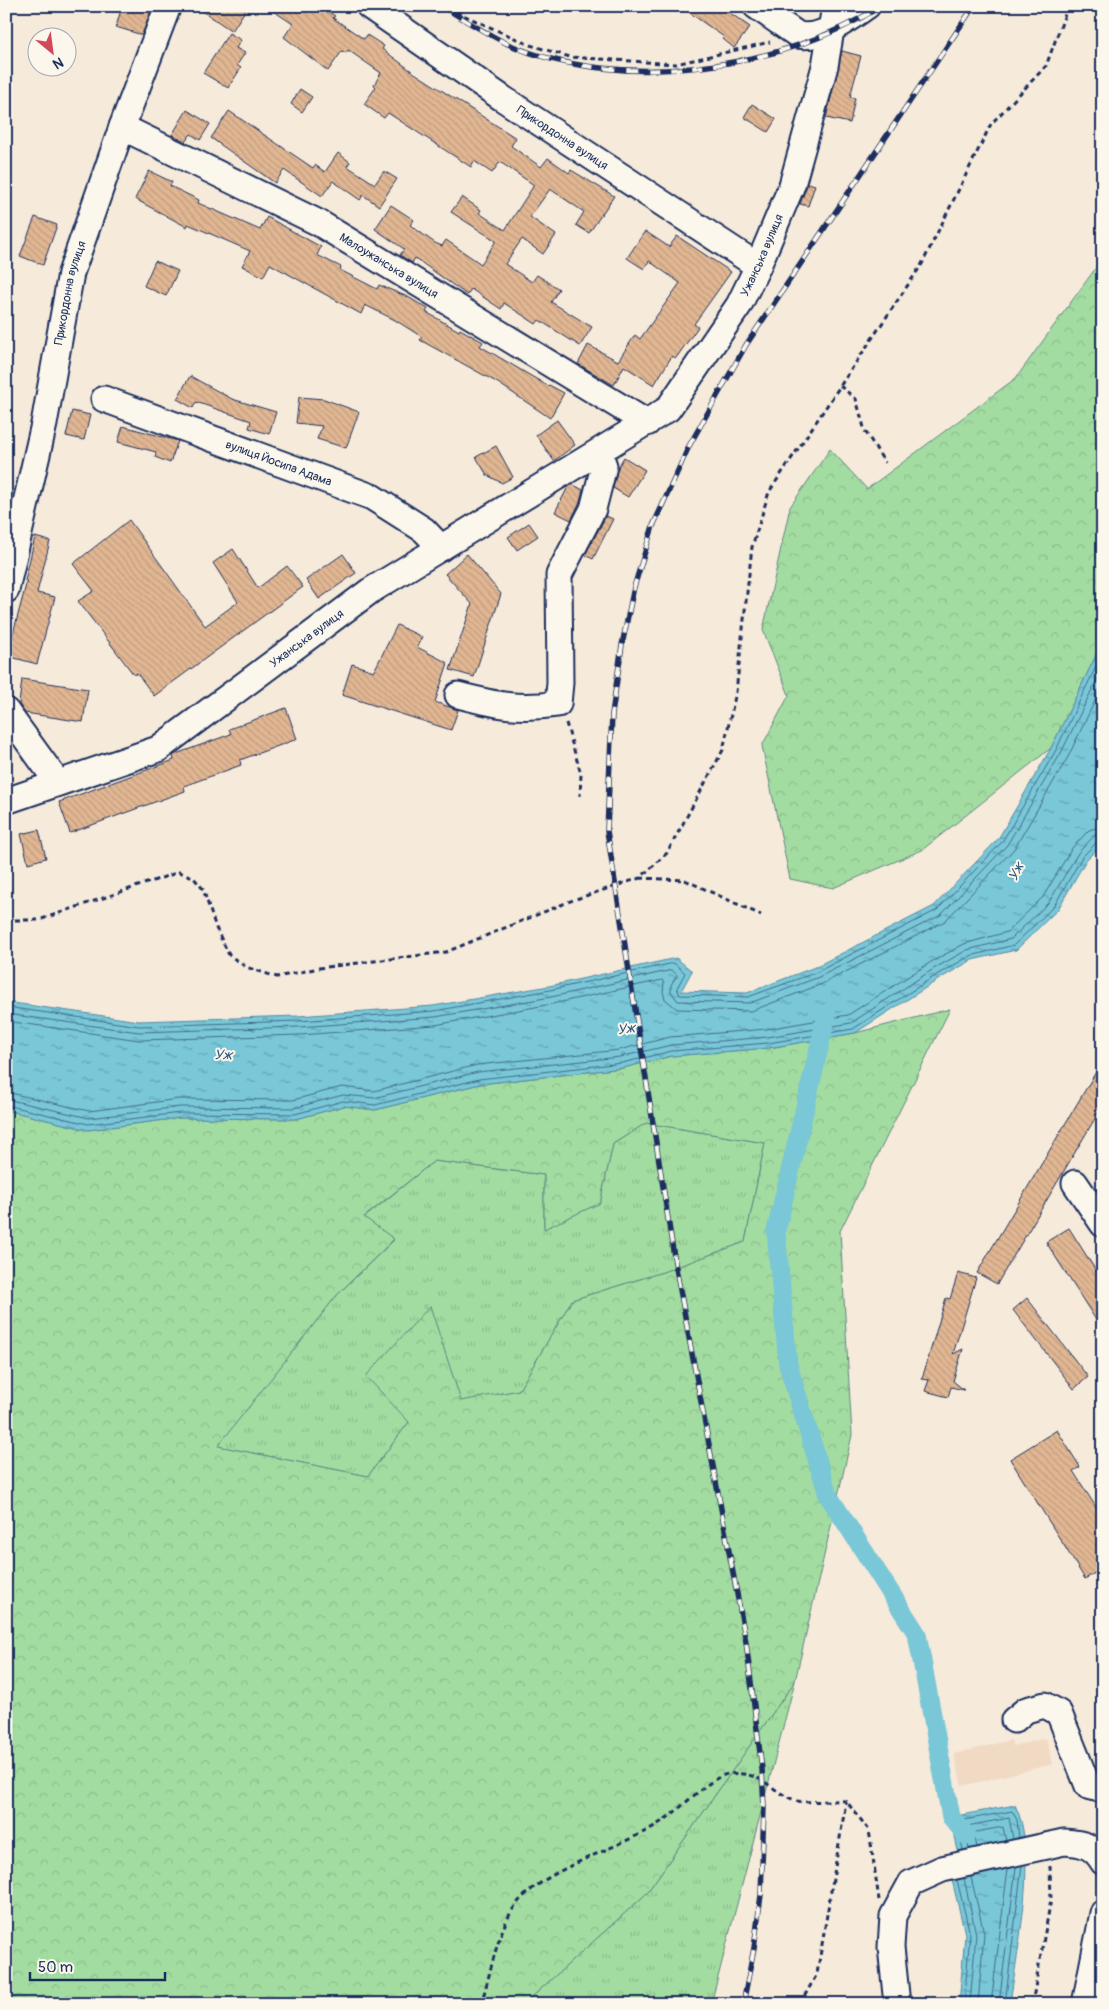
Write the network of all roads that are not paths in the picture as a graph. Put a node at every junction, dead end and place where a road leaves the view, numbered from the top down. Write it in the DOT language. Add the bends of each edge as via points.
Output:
graph roads {
  1 [pos="168,6"];
  2 [pos="369,6"];
  3 [pos="756,6"];
  4 [pos="867,6"];
  5 [pos="834,17"];
  6 [pos="122,127"];
  7 [pos="758,266"];
  8 [pos="104,399"];
  9 [pos="648,423"];
  10 [pos="599,452"];
  11 [pos="441,548"];
  12 [pos="6,590"];
  13 [pos="458,695"];
  14 [pos="6,711"];
  15 [pos="58,783"];
  16 [pos="6,801"];
  17 [pos="1075,1183"];
  18 [pos="1103,1224"];
  19 [pos="1014,1720"];
  20 [pos="1103,1790"];
  21 [pos="1103,1862"];
  22 [pos="1103,1913"];
  23 [pos="897,2004"];
  24 [pos="1085,2004"];
  1 -- 6 [label="street, Прикордонна вулиця"];
  2 -- 7 [label="street, Прикордонна вулиця" via="502,98"];
  3 -- 5 [label="street" via="798,35 814,36"];
  4 -- 5 [label="street"];
  5 -- 7 [label="street, Ужанська вулиця" via="825,66 792,185"];
  6 -- 9 [label="street, Малоужанська вулиця" via="319,223"];
  6 -- 12 [label="street, Прикордонна вулиця" via="71,273 44,424"];
  7 -- 9 [label="street, Ужанська вулиця" via="739,305 668,409"];
  8 -- 11 [label="street, вулиця Йосипа Адама" via="372,497 424,530"];
  9 -- 10 [label="street, Ужанська вулиця"];
  10 -- 11 [label="street, Ужанська вулиця"];
  10 -- 13 [label="street" via="604,466 593,508 559,575 558,704 532,708 500,706"];
  11 -- 15 [label="street, Ужанська вулиця" via="370,591 158,748"];
  14 -- 15 [label="street"];
  15 -- 16 [label="street, Ужанська вулиця"];
  17 -- 18 [label="street"];
  19 -- 20 [label="street" via="1026,1710 1045,1706 1059,1713 1088,1786"];
  21 -- 23 [label="street" via="1094,1850 1084,1844 1064,1842 942,1869 911,1883 893,1916 891,1947"];
  22 -- 24 [label="street"];
}
